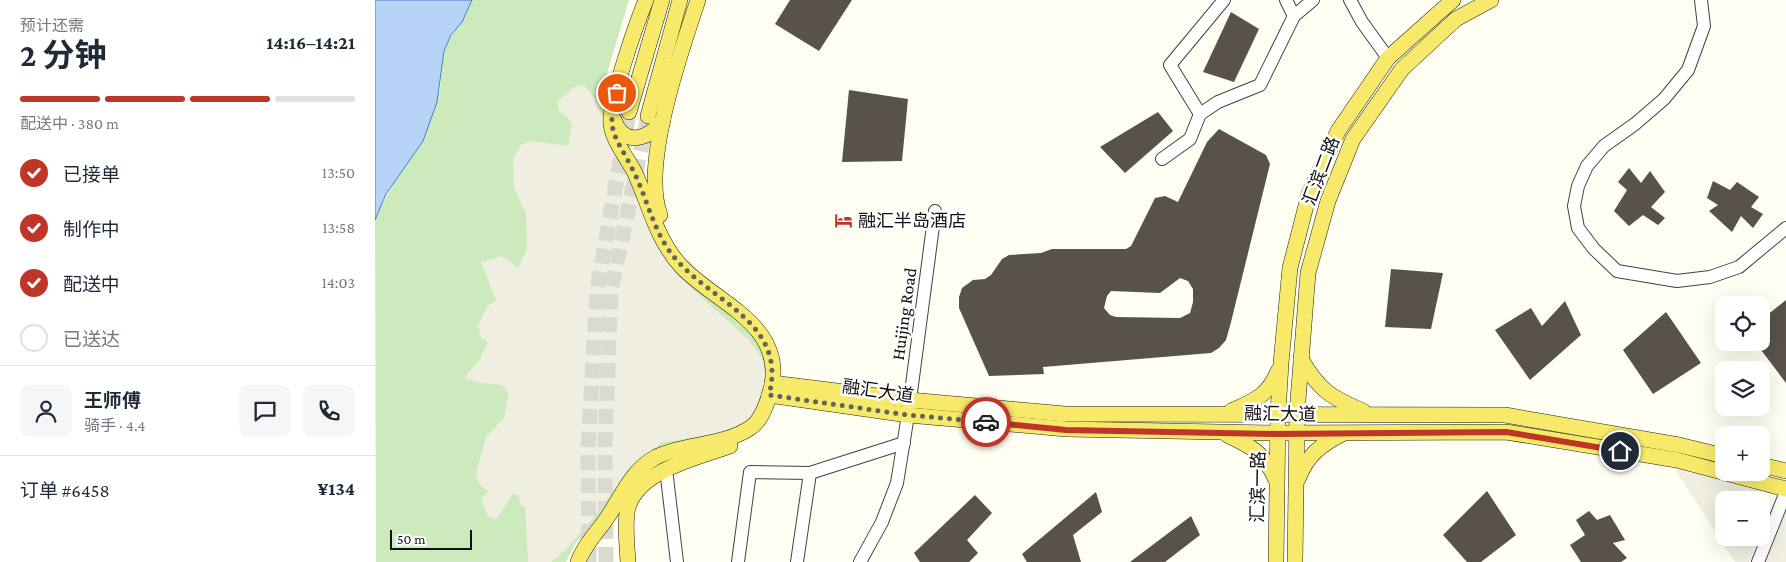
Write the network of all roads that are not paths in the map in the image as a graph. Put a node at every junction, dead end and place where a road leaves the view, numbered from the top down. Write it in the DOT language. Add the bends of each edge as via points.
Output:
graph roads {
  1 [pos="645,0"];
  2 [pos="662,0"];
  3 [pos="680,0"];
  4 [pos="699,0"];
  5 [pos="1224,0"];
  6 [pos="1286,0"];
  7 [pos="1313,0"];
  8 [pos="1350,0"];
  9 [pos="1453,0"];
  10 [pos="1491,0"];
  11 [pos="1701,0"];
  12 [pos="1294,16"];
  13 [pos="1388,58"];
  14 [pos="611,111"];
  15 [pos="629,112"];
  16 [pos="1200,114"];
  17 [pos="648,116"];
  18 [pos="663,120"];
  19 [pos="1162,159"];
  20 [pos="935,211"];
  21 [pos="1786,228"];
  22 [pos="1301,359"];
  23 [pos="1281,363"];
  24 [pos="774,390"];
  25 [pos="909,408"];
  26 [pos="1278,413"];
  27 [pos="1297,413"];
  28 [pos="1225,414"];
  29 [pos="1369,414"];
  30 [pos="1221,432"];
  31 [pos="1344,433"];
  32 [pos="1278,434"];
  33 [pos="1297,434"];
  34 [pos="904,443"];
  35 [pos="1715,454"];
  36 [pos="1770,467"];
  37 [pos="666,469"];
  38 [pos="1786,471"];
  39 [pos="810,473"];
  40 [pos="1277,483"];
  41 [pos="1296,485"];
  42 [pos="1786,490"];
  43 [pos="578,562"];
  44 [pos="629,562"];
  45 [pos="677,562"];
  46 [pos="738,562"];
  47 [pos="797,562"];
  48 [pos="860,562"];
  49 [pos="1276,562"];
  50 [pos="1295,562"];
  51 [pos="1758,562"];
  1 -- 14 [label="main road"];
  2 -- 15 [label="main road"];
  3 -- 17 [label="main road"];
  4 -- 18 [label="main road"];
  5 -- 16 [label="street" via="1170,65"];
  6 -- 12 [label="street"];
  7 -- 12 [label="street"];
  8 -- 13 [label="street"];
  9 -- 13 [label="main road, 汇滨二路"];
  10 -- 22 [label="main road, 汇滨二路" via="1457,20 1402,69 1353,139 1327,201 1308,273"];
  11 -- 21 [label="street" via="1704,26 1688,70 1664,99 1604,146 1587,166 1574,206 1578,228 1594,250 1617,271 1677,282 1710,277 1739,267"];
  12 -- 16 [label="street" via="1260,85 1218,102"];
  13 -- 23 [label="main road, 汇滨二路" via="1338,131 1309,194 1290,268"];
  14 -- 18 [label="main road" via="623,133 635,138 656,130"];
  14 -- 24 [label="main road" via="613,132 633,170 658,232 680,265 699,283 746,316 759,332 772,363"];
  16 -- 19 [label="street" via="1190,139"];
  18 -- 24 [label="main road" via="654,184 665,229 685,261 751,314 763,328 773,345 777,362"];
  20 -- 25 [label="street, Huijing Road"];
  22 -- 27 [label="main road, 汇滨二路"];
  22 -- 29 [label="main road" via="1315,382 1328,394"];
  23 -- 26 [label="main road, 汇滨二路"];
  23 -- 28 [label="main road" via="1272,386 1260,397"];
  24 -- 25 [label="main road, 融汇大道"];
  24 -- 37 [label="main road" via="758,431 737,444"];
  24 -- 43 [label="main road" via="752,428 656,458 638,472 609,516 583,547"];
  25 -- 28 [label="main road, 融汇大道" via="1065,414"];
  25 -- 30 [label="main road, 融汇大道" via="1066,430"];
  25 -- 34 [label="street, Huijing Road"];
  26 -- 27 [label="main road, 融汇大道"];
  26 -- 28 [label="main road, 融汇大道"];
  26 -- 32 [label="main road, 汇滨一路"];
  27 -- 29 [label="main road, 融汇大道"];
  27 -- 33 [label="main road"];
  29 -- 35 [label="main road, 融汇大道" via="1505,414"];
  30 -- 32 [label="main road, 融汇大道"];
  30 -- 40 [label="main road" via="1258,450 1269,463"];
  31 -- 33 [label="main road, 融汇大道"];
  31 -- 41 [label="main road" via="1313,452"];
  31 -- 42 [label="main road, 融汇大道" via="1506,432 1677,460"];
  32 -- 33 [label="main road, 融汇大道"];
  32 -- 40 [label="main road, 汇滨一路"];
  33 -- 41 [label="main road"];
  34 -- 39 [label="street"];
  34 -- 48 [label="street, Huijing Road" via="897,483 882,522"];
  36 -- 38 [label="main road"];
  37 -- 44 [label="main road" via="644,482 627,511"];
  37 -- 45 [label="street"];
  39 -- 46 [label="street" via="750,472"];
  39 -- 47 [label="street"];
  40 -- 49 [label="main road, 汇滨一路"];
  41 -- 50 [label="main road"];
  42 -- 51 [label="street"];
}
